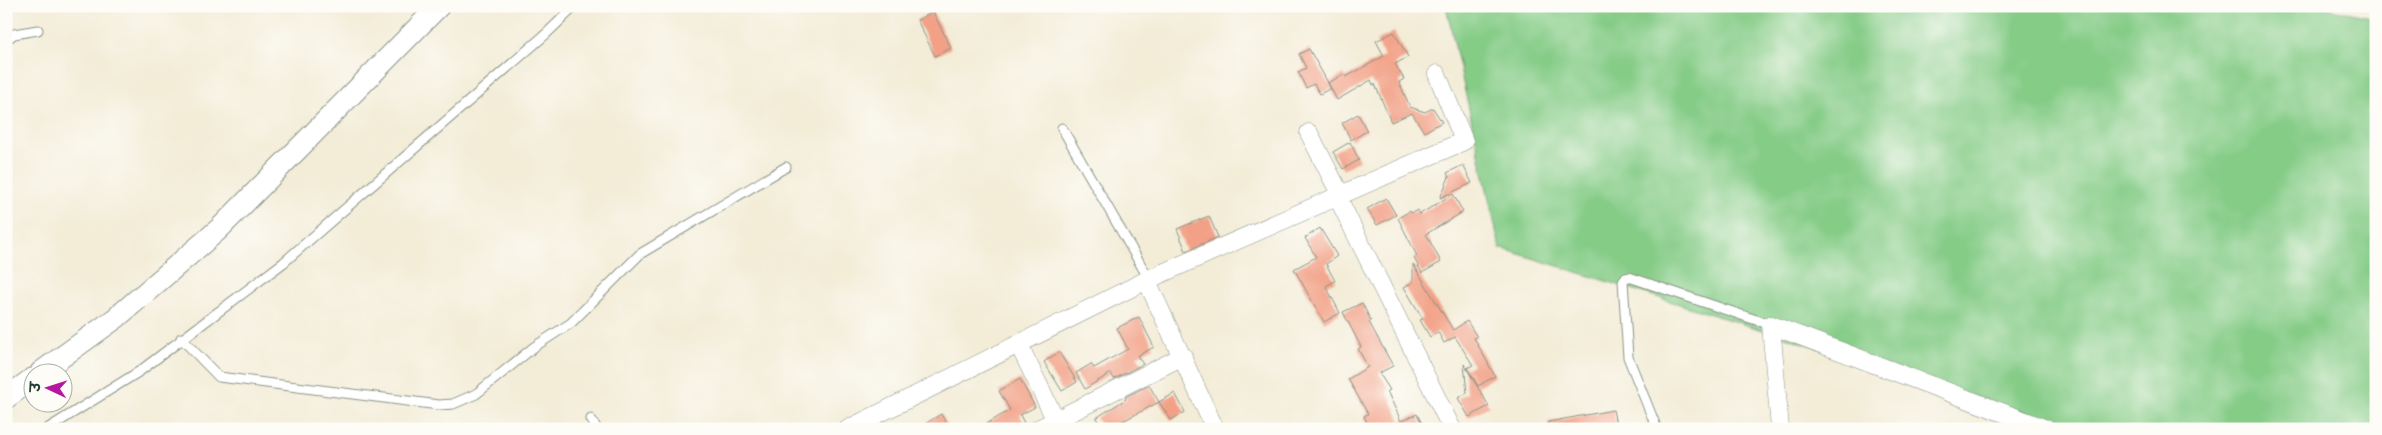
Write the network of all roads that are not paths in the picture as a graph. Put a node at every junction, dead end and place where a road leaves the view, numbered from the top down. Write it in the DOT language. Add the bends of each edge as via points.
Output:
graph roads {
  1 [pos="439,6"];
  2 [pos="575,6"];
  3 [pos="38,30"];
  4 [pos="6,40"];
  5 [pos="1437,74"];
  6 [pos="1062,128"];
  7 [pos="1310,133"];
  8 [pos="786,167"];
  9 [pos="1339,197"];
  10 [pos="1148,280"];
  11 [pos="1771,325"];
  12 [pos="181,338"];
  13 [pos="1019,345"];
  14 [pos="1183,356"];
  15 [pos="55,362"];
  16 [pos="22,386"];
  17 [pos="6,398"];
  18 [pos="591,419"];
  19 [pos="1058,424"];
  20 [pos="47,429"];
  21 [pos="597,429"];
  22 [pos="848,429"];
  23 [pos="1038,429"];
  24 [pos="1215,429"];
  25 [pos="1452,429"];
  26 [pos="1656,429"];
  27 [pos="1780,429"];
  28 [pos="2046,429"];
  1 -- 15 [label="street" via="220,229 116,318"];
  2 -- 12 [label="lane" via="291,256"];
  3 -- 4 [label="lane" via="14,34"];
  5 -- 9 [label="street" via="1464,141"];
  6 -- 10 [label="lane"];
  7 -- 9 [label="street"];
  8 -- 12 [label="lane" via="648,248 571,323 534,347 476,394 453,404 439,405 219,377"];
  9 -- 10 [label="street"];
  9 -- 25 [label="street"];
  10 -- 13 [label="street"];
  10 -- 14 [label="street"];
  11 -- 26 [label="lane" via="1625,278 1628,357"];
  11 -- 27 [label="street"];
  11 -- 28 [label="street"];
  12 -- 20 [label="lane" via="140,371"];
  13 -- 19 [label="street"];
  13 -- 22 [label="street"];
  14 -- 19 [label="street"];
  14 -- 24 [label="street"];
  16 -- 17 [label="street"];
  18 -- 21 [label="lane"];
  19 -- 23 [label="street"];
}
